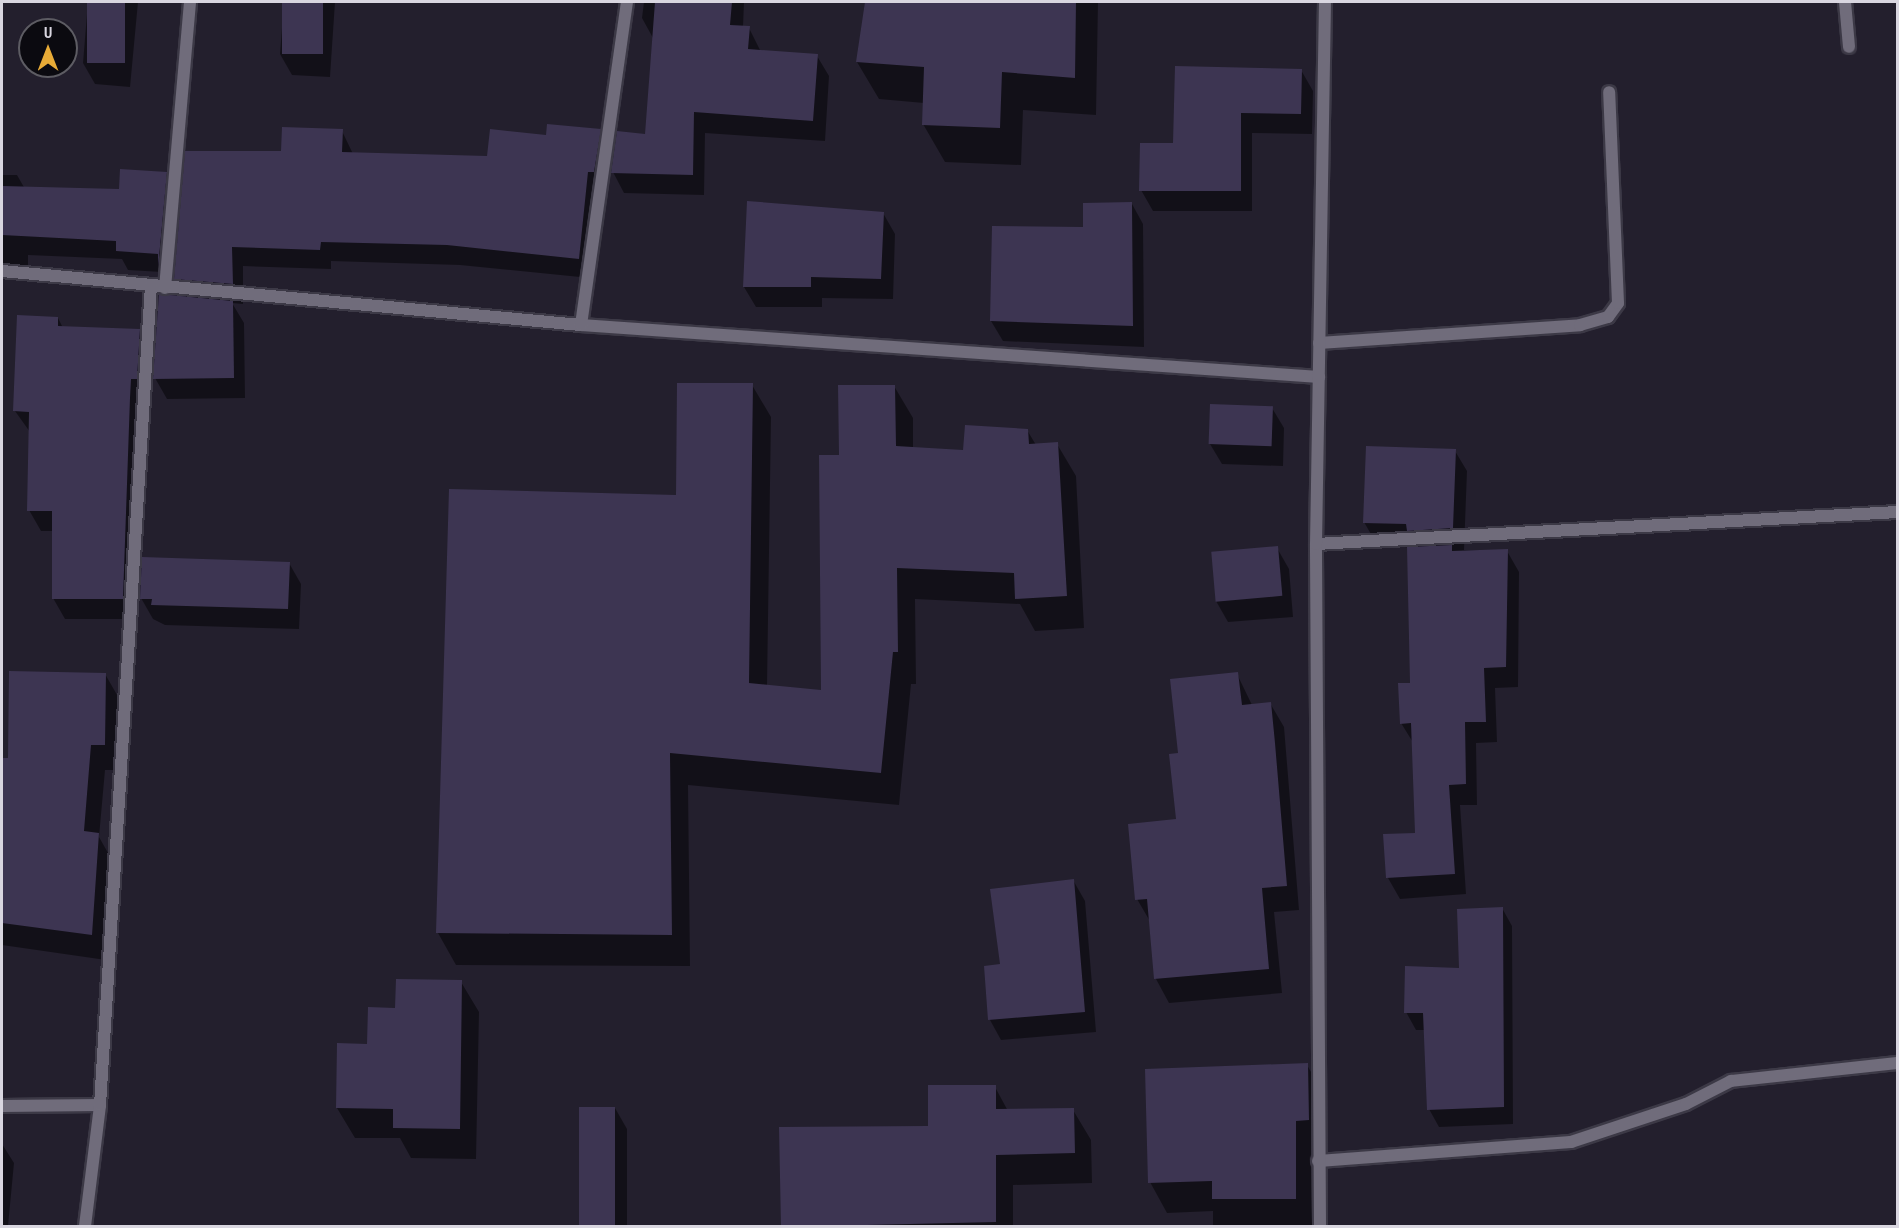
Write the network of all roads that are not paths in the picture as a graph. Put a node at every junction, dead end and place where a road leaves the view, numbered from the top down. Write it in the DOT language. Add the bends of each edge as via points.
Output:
graph roads {
  1 [pos="190,2"];
  2 [pos="627,2"];
  3 [pos="1325,2"];
  4 [pos="1845,2"];
  5 [pos="1849,47"];
  6 [pos="1608,92"];
  7 [pos="2,271"];
  8 [pos="151,286"];
  9 [pos="165,288"];
  10 [pos="581,325"];
  11 [pos="1319,343"];
  12 [pos="1319,377"];
  13 [pos="1898,512"];
  14 [pos="1316,544"];
  15 [pos="1898,1063"];
  16 [pos="100,1105"];
  17 [pos="2,1106"];
  18 [pos="1318,1161"];
  19 [pos="85,1227"];
  20 [pos="1320,1227"];
  1 -- 9 [label="street"];
  2 -- 10 [label="street"];
  3 -- 11 [label="street"];
  4 -- 5 [label="street"];
  6 -- 11 [label="street" via="1618,303 1608,317 1580,325"];
  7 -- 8 [label="street"];
  8 -- 9 [label="street"];
  8 -- 16 [label="street"];
  9 -- 10 [label="street"];
  10 -- 12 [label="street"];
  11 -- 12 [label="street"];
  12 -- 14 [label="street"];
  13 -- 14 [label="street"];
  14 -- 18 [label="street"];
  15 -- 18 [label="street" via="1731,1081 1686,1104 1571,1142"];
  16 -- 17 [label="street"];
  16 -- 19 [label="street"];
  18 -- 20 [label="street"];
}
